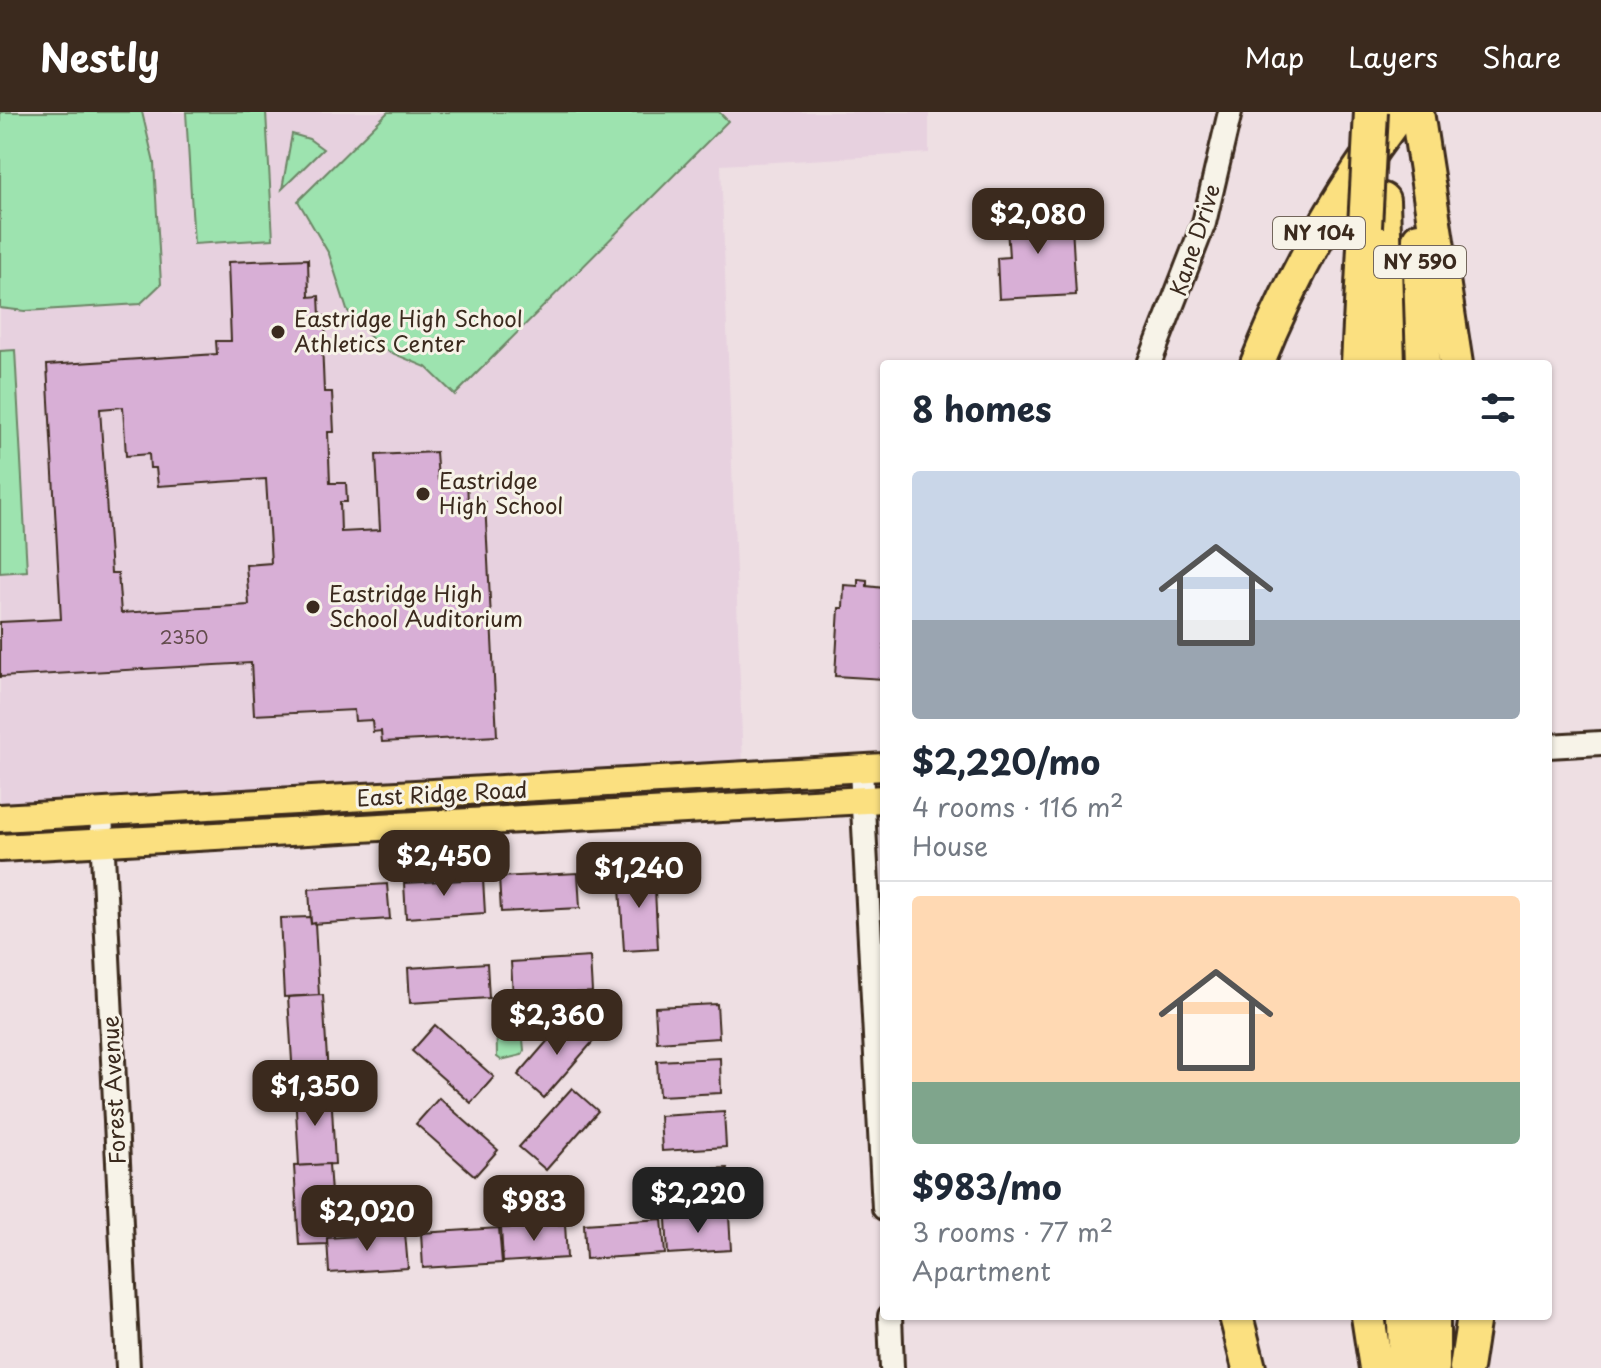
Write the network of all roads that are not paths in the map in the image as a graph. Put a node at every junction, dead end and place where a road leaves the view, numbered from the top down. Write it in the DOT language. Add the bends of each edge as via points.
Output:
graph roads {
  1 [pos="1230,112"];
  2 [pos="1373,112"];
  3 [pos="1400,112"];
  4 [pos="1415,112"];
  5 [pos="1420,154"];
  6 [pos="1151,360"];
  7 [pos="1259,360"];
  8 [pos="1358,360"];
  9 [pos="1388,360"];
  10 [pos="1423,360"];
  11 [pos="1455,360"];
  12 [pos="1601,743"];
  13 [pos="1556,745"];
  14 [pos="872,768"];
  15 [pos="873,800"];
  16 [pos="101,813"];
  17 [pos="0,818"];
  18 [pos="102,843"];
  19 [pos="0,848"];
  20 [pos="880,1060"];
  21 [pos="890,1320"];
  22 [pos="1237,1320"];
  23 [pos="1369,1320"];
  24 [pos="1404,1320"];
  25 [pos="1433,1320"];
  26 [pos="1473,1320"];
  27 [pos="128,1368"];
  28 [pos="892,1368"];
  29 [pos="1249,1368"];
  30 [pos="1376,1368"];
  31 [pos="1405,1368"];
  32 [pos="1433,1368"];
  33 [pos="1466,1368"];
  1 -- 6 [label="street, Kane Drive" via="1204,223"];
  2 -- 8 [label="highway, bridge"];
  2 -- 9 [label="highway, NY 590" via="1383,200"];
  3 -- 7 [label="highway, NY 104" via="1321,230"];
  4 -- 5 [label="highway, NY 590"];
  5 -- 10 [label="highway, NY 590"];
  5 -- 11 [label="highway"];
  12 -- 13 [label="street"];
  14 -- 15 [label="street"];
  14 -- 16 [label="main road, East Ridge Road"];
  15 -- 18 [label="main road, East Ridge Road"];
  15 -- 20 [label="street"];
  16 -- 17 [label="main road, East Ridge Road"];
  16 -- 18 [label="street, Forest Avenue"];
  18 -- 19 [label="main road, East Ridge Road"];
  18 -- 27 [label="street, Forest Avenue"];
  21 -- 28 [label="street"];
  22 -- 29 [label="highway"];
  23 -- 30 [label="highway"];
  24 -- 31 [label="highway"];
  25 -- 32 [label="highway"];
  26 -- 33 [label="highway"];
}
